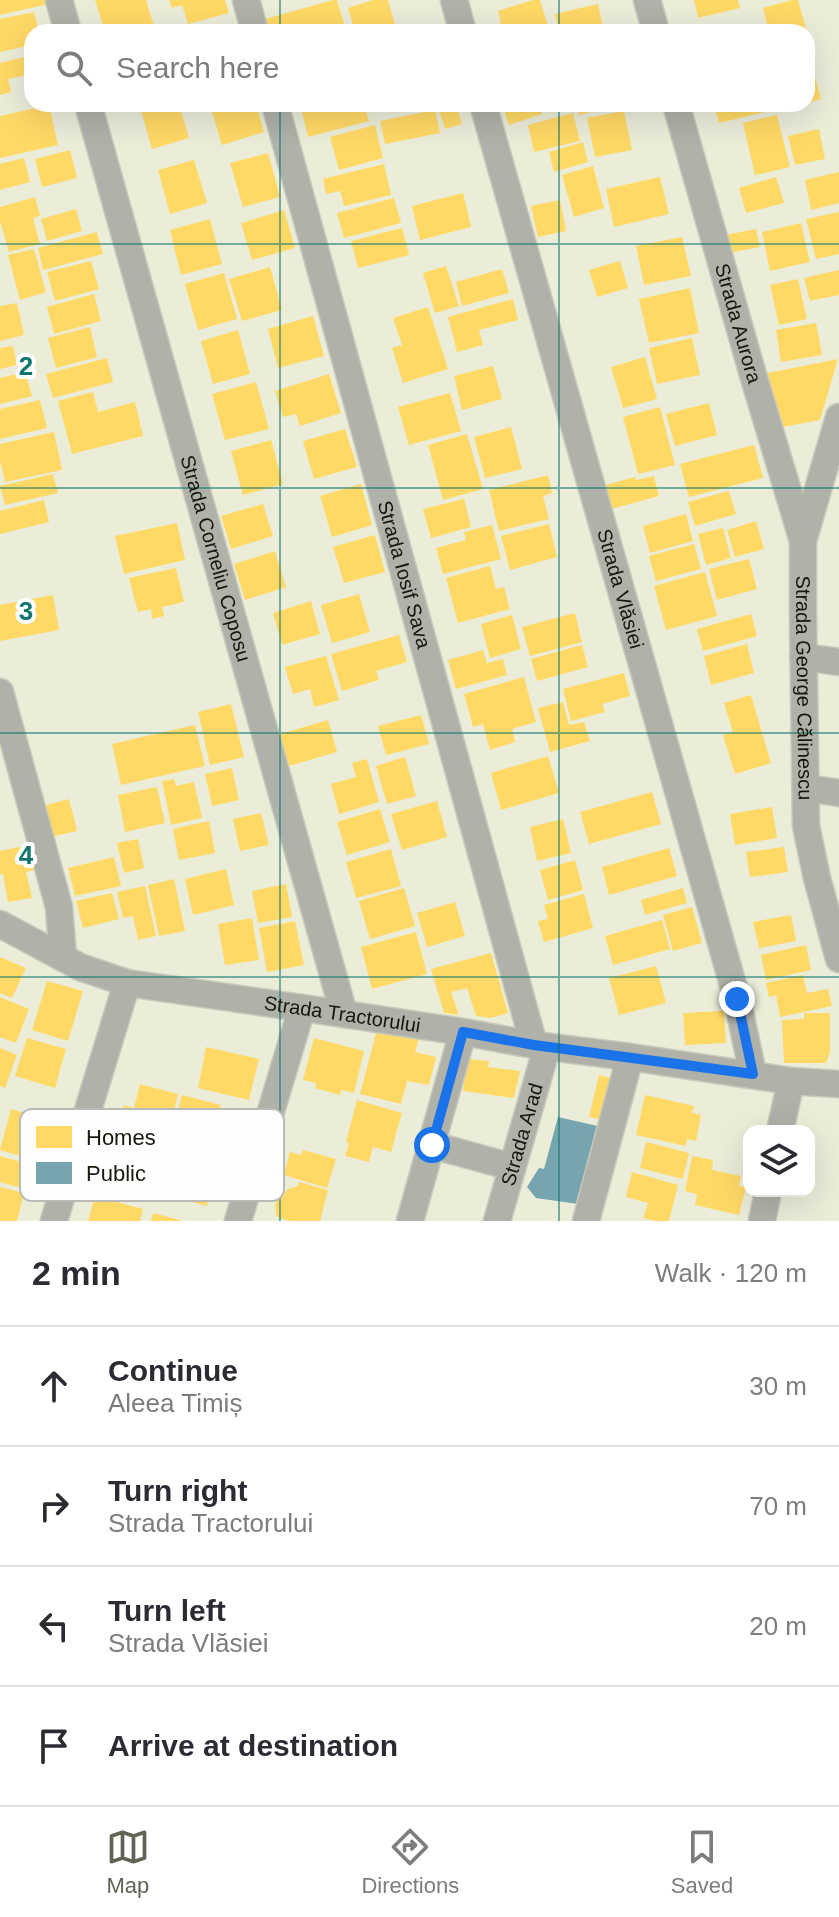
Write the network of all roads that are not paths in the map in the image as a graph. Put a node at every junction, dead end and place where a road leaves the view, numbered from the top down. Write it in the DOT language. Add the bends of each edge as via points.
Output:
graph roads {
  1 [pos="59,0"];
  2 [pos="246,0"];
  3 [pos="454,0"];
  4 [pos="647,0"];
  5 [pos="66,24"];
  6 [pos="253,24"];
  7 [pos="461,24"];
  8 [pos="654,24"];
  9 [pos="90,112"];
  10 [pos="277,112"];
  11 [pos="485,112"];
  12 [pos="678,112"];
  13 [pos="837,427"];
  14 [pos="803,541"];
  15 [pos="803,657"];
  16 [pos="839,662"];
  17 [pos="0,692"];
  18 [pos="806,788"];
  19 [pos="839,793"];
  20 [pos="0,924"];
  21 [pos="63,958"];
  22 [pos="839,959"];
  23 [pos="127,983"];
  24 [pos="302,1008"];
  25 [pos="344,1014"];
  26 [pos="463,1032"];
  27 [pos="540,1046"];
  28 [pos="630,1057"];
  29 [pos="753,1074"];
  30 [pos="791,1081"];
  31 [pos="839,1084"];
  32 [pos="88,1109"];
  33 [pos="272,1109"];
  34 [pos="781,1125"];
  35 [pos="432,1145"];
  36 [pos="512,1167"];
  37 [pos="767,1197"];
  38 [pos="60,1201"];
  39 [pos="244,1201"];
  40 [pos="505,1219"];
  41 [pos="54,1221"];
  42 [pos="238,1221"];
  43 [pos="410,1221"];
  44 [pos="586,1221"];
  45 [pos="762,1221"];
  1 -- 5 [label="street"];
  2 -- 6 [label="street"];
  3 -- 7 [label="street"];
  4 -- 8 [label="street"];
  9 -- 25 [label="street, Strada Corneliu Coposu"];
  10 -- 27 [label="street, Strada Iosif Sava"];
  11 -- 29 [label="street, Strada Vlăsiei" via="737,999"];
  12 -- 14 [label="street, Strada Aurora"];
  13 -- 14 [label="street, Strada George Călinescu"];
  14 -- 15 [label="street, Strada George Călinescu"];
  15 -- 16 [label="street"];
  15 -- 18 [label="street, Strada George Călinescu"];
  17 -- 21 [label="street" via="59,907"];
  18 -- 19 [label="street"];
  18 -- 22 [label="street, Strada George Călinescu" via="810,848"];
  20 -- 21 [label="street, Strada Tractorului"];
  21 -- 23 [label="street, Strada Tractorului"];
  23 -- 24 [label="street, Strada Tractorului"];
  23 -- 32 [label="street"];
  24 -- 25 [label="street, Strada Tractorului"];
  24 -- 33 [label="street"];
  25 -- 26 [label="street, Strada Tractorului"];
  26 -- 27 [label="street, Strada Tractorului"];
  26 -- 35 [label="street"];
  27 -- 28 [label="street, Strada Tractorului"];
  27 -- 36 [label="street, Strada Arad"];
  28 -- 29 [label="street, Strada Tractorului"];
  28 -- 44 [label="street"];
  29 -- 30 [label="street, Strada Tractorului"];
  30 -- 31 [label="street"];
  30 -- 34 [label="street"];
  35 -- 36 [label="street"];
  35 -- 43 [label="street"];
  36 -- 40 [label="street, Strada Arad"];
  37 -- 45 [label="street"];
  38 -- 41 [label="street"];
  39 -- 42 [label="street"];
}
